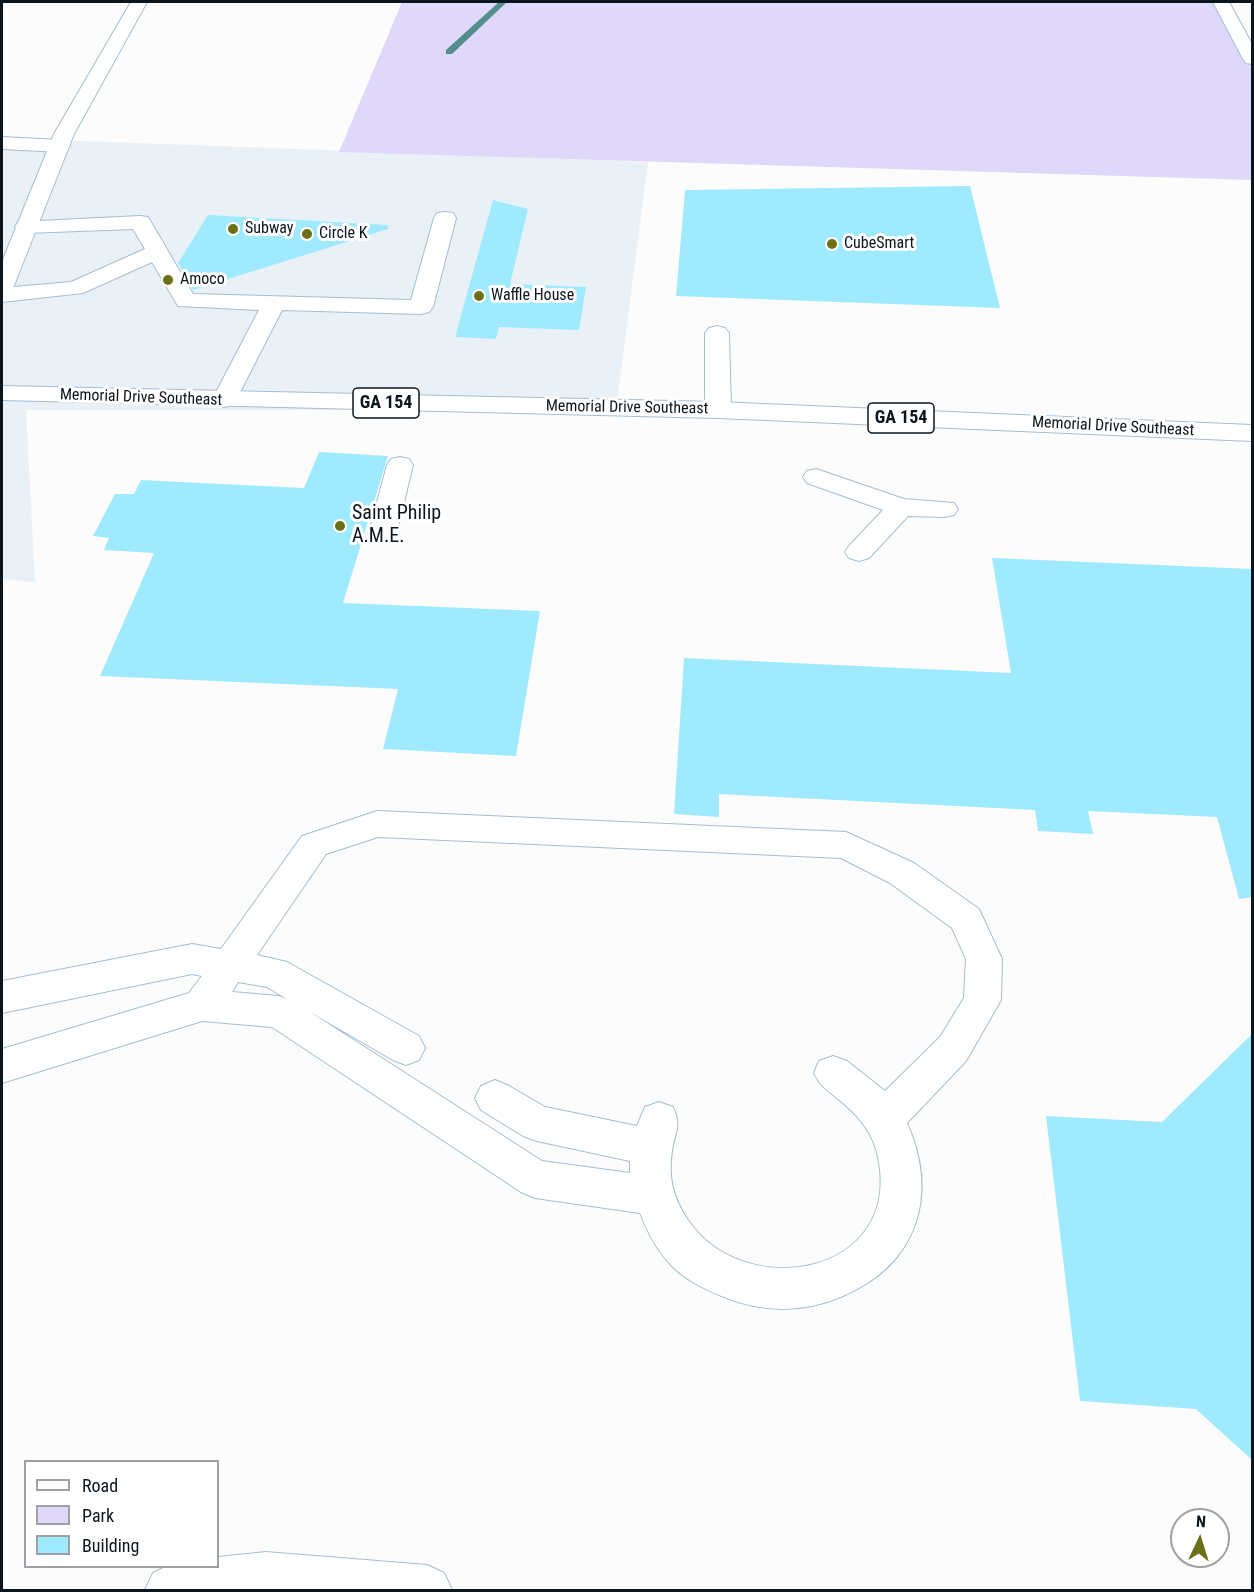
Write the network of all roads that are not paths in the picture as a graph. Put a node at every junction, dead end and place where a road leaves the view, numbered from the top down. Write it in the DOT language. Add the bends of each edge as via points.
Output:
graph roads {
  1 [pos="139,2"];
  2 [pos="1221,2"];
  3 [pos="1252,59"];
  4 [pos="2,143"];
  5 [pos="60,146"];
  6 [pos="445,218"];
  7 [pos="26,227"];
  8 [pos="157,252"];
  9 [pos="2,288"];
  10 [pos="2,295"];
  11 [pos="274,303"];
  12 [pos="717,333"];
  13 [pos="2,393"];
  14 [pos="224,400"];
  15 [pos="718,410"];
  16 [pos="1252,433"];
  17 [pos="399,465"];
  18 [pos="816,477"];
  19 [pos="901,507"];
  20 [pos="944,508"];
  21 [pos="382,535"];
  22 [pos="859,552"];
  23 [pos="230,965"];
  24 [pos="2,997"];
  25 [pos="202,1005"];
  26 [pos="406,1048"];
  27 [pos="2,1066"];
  28 [pos="833,1073"];
  29 [pos="495,1098"];
  30 [pos="884,1119"];
  31 [pos="654,1196"];
  32 [pos="170,1590"];
  33 [pos="427,1590"];
  1 -- 5 [label="main road"];
  2 -- 3 [label="main road"];
  4 -- 5 [label="main road"];
  5 -- 7 [label="main road"];
  6 -- 11 [label="main road" via="421,307"];
  7 -- 8 [label="main road" via="140,222"];
  7 -- 9 [label="main road"];
  8 -- 10 [label="main road" via="75,288"];
  8 -- 11 [label="main road" via="186,301"];
  11 -- 14 [label="main road"];
  12 -- 15 [label="main road"];
  13 -- 14 [label="main road, Memorial Drive Southeast / GA 154"];
  14 -- 15 [label="main road, Memorial Drive Southeast / GA 154"];
  15 -- 16 [label="main road, Memorial Drive Southeast / GA 154"];
  17 -- 21 [label="main road"];
  18 -- 19 [label="main road"];
  19 -- 20 [label="main road"];
  19 -- 22 [label="main road"];
  23 -- 24 [label="main road" via="192,959"];
  23 -- 25 [label="main road"];
  23 -- 26 [label="main road" via="274,972"];
  23 -- 30 [label="main road" via="314,845 377,824 846,845 902,873 966,919 984,959 981,1000 953,1049"];
  25 -- 27 [label="main road"];
  25 -- 31 [label="main road" via="279,1012 535,1179"];
  28 -- 30 [label="main road" via="862,1093"];
  29 -- 31 [label="main road" via="537,1123 636,1144 654,1135 649,1184"];
  30 -- 31 [label="main road" via="898,1150 903,1183 898,1216 882,1246 856,1270 822,1286 785,1291 747,1286 711,1271 682,1247 661,1217"];
  32 -- 33 [label="main road" via="266,1576"];
}
